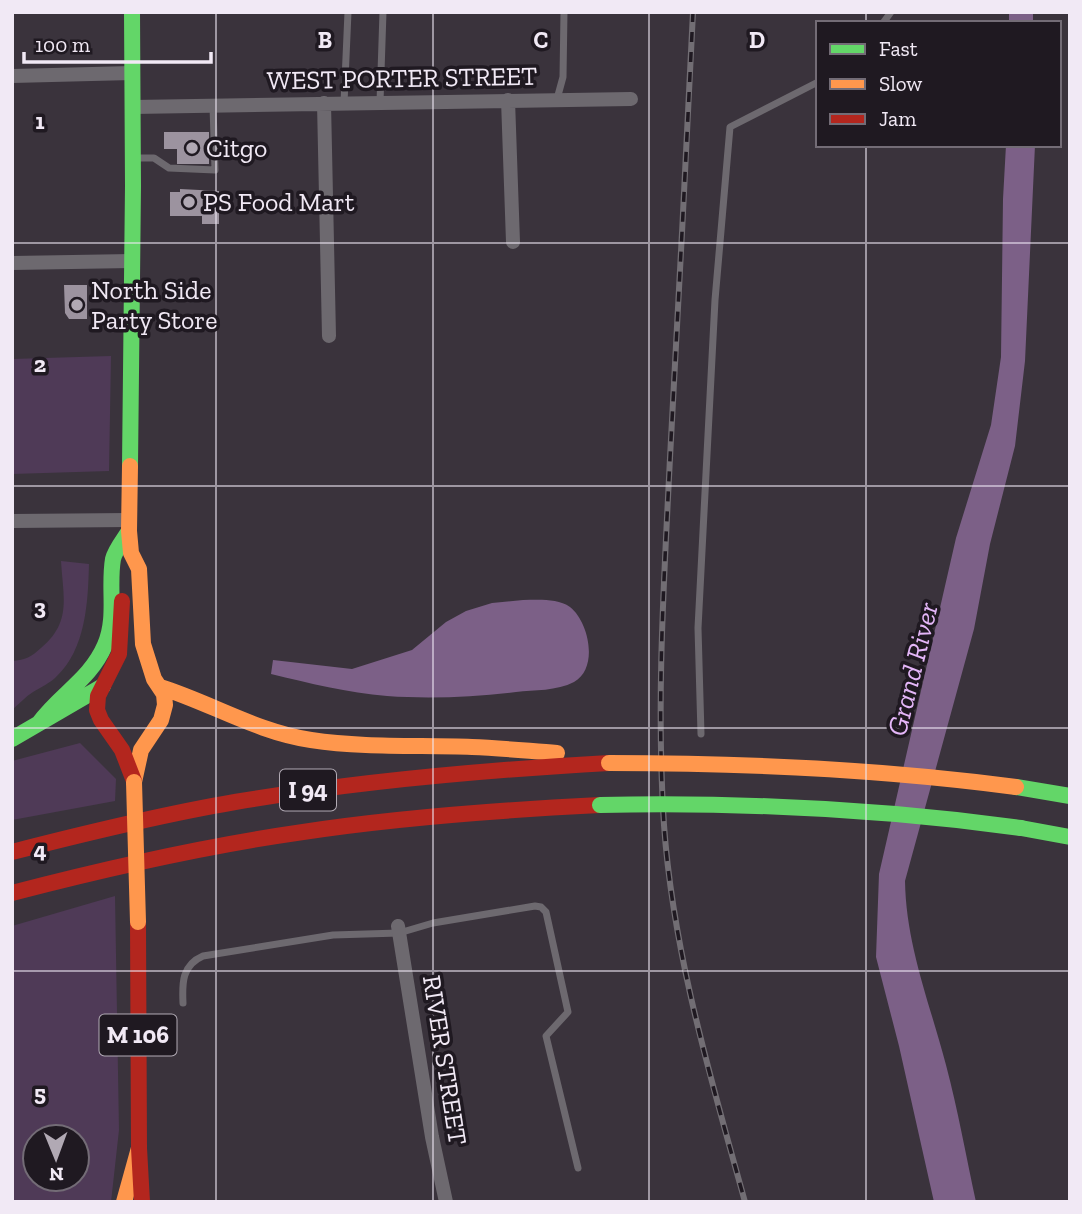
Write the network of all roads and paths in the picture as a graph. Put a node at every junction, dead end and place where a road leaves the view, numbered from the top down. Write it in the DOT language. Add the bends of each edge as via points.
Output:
graph roads {
  1 [pos="132,12"];
  2 [pos="348,12"];
  3 [pos="383,12"];
  4 [pos="565,12"];
  5 [pos="132,73"];
  6 [pos="12,76"];
  7 [pos="816,83"];
  8 [pos="556,99"];
  9 [pos="631,99"];
  10 [pos="508,100"];
  11 [pos="380,102"];
  12 [pos="324,103"];
  13 [pos="344,103"];
  14 [pos="213,106"];
  15 [pos="133,107"];
  16 [pos="133,158"];
  17 [pos="513,243"];
  18 [pos="132,261"];
  19 [pos="12,263"];
  20 [pos="329,336"];
  21 [pos="12,521"];
  22 [pos="129,526"];
  23 [pos="131,552"];
  24 [pos="105,683"];
  25 [pos="157,683"];
  26 [pos="39,723"];
  27 [pos="152,731"];
  28 [pos="110,732"];
  29 [pos="701,734"];
  30 [pos="12,739"];
  31 [pos="609,763"];
  32 [pos="134,782"];
  33 [pos="1070,796"];
  34 [pos="1070,837"];
  35 [pos="12,852"];
  36 [pos="157,858"];
  37 [pos="12,893"];
  38 [pos="12,905"];
  39 [pos="399,929"];
  40 [pos="183,1003"];
  41 [pos="139,1148"];
  42 [pos="578,1168"];
  43 [pos="124,1202"];
  44 [pos="133,1202"];
  45 [pos="142,1202"];
  46 [pos="446,1202"];
  1 -- 5 [label="main road, M 106"];
  2 -- 13 [label="lane"];
  3 -- 11 [label="lane"];
  4 -- 8 [label="lane" via="563,77"];
  5 -- 6 [label="street"];
  5 -- 15 [label="main road, M 106"];
  7 -- 29 [label="lane" via="730,127 715,300 698,628"];
  8 -- 9 [label="street, WEST PORTER STREET"];
  8 -- 10 [label="street, WEST PORTER STREET"];
  10 -- 11 [label="street, WEST PORTER STREET"];
  10 -- 17 [label="street"];
  11 -- 13 [label="street, WEST PORTER STREET"];
  12 -- 13 [label="street, WEST PORTER STREET"];
  12 -- 14 [label="street, WEST PORTER STREET"];
  12 -- 20 [label="street"];
  14 -- 15 [label="street, WEST PORTER STREET"];
  14 -- 16 [label="lane" via="215,170 169,168 154,158"];
  15 -- 16 [label="main road, M 106"];
  16 -- 18 [label="main road, M 106"];
  18 -- 19 [label="street"];
  18 -- 22 [label="main road, M 106"];
  21 -- 22 [label="street"];
  22 -- 23 [label="main road, M 106"];
  22 -- 26 [label="main road" via="113,557 113,604 104,647 83,680"];
  23 -- 24 [label="main road, M 106" via="122,568 118,658"];
  23 -- 25 [label="main road, M 106" via="139,569 146,657"];
  24 -- 25 [label="main road" via="131,671"];
  24 -- 26 [label="main road"];
  24 -- 28 [label="main road, M 106" via="97,709"];
  25 -- 27 [label="main road, M 106" via="165,710"];
  25 -- 31 [label="main road" via="242,721 310,740 535,751"];
  26 -- 30 [label="main road"];
  27 -- 28 [label="main road" via="132,738"];
  27 -- 32 [label="main road, M 106" via="141,750"];
  28 -- 32 [label="main road, M 106"];
  31 -- 33 [label="main road, I 94, bridge" via="833,767"];
  31 -- 35 [label="main road, I 94" via="447,773 325,787 156,817"];
  32 -- 41 [label="main road, M 106, bridge"];
  34 -- 36 [label="main road, I 94, bridge" via="871,810 689,802 411,817 301,831"];
  36 -- 37 [label="main road, I 94"];
  36 -- 38 [label="main road"];
  39 -- 40 [label="lane" via="203,956 194,960 185,974"];
  39 -- 42 [label="lane" via="535,906 544,909 568,1012 547,1036"];
  39 -- 46 [label="street, RIVER STREET"];
  41 -- 43 [label="main road"];
  41 -- 44 [label="main road, M 106"];
  41 -- 45 [label="main road, M 106"];
}
